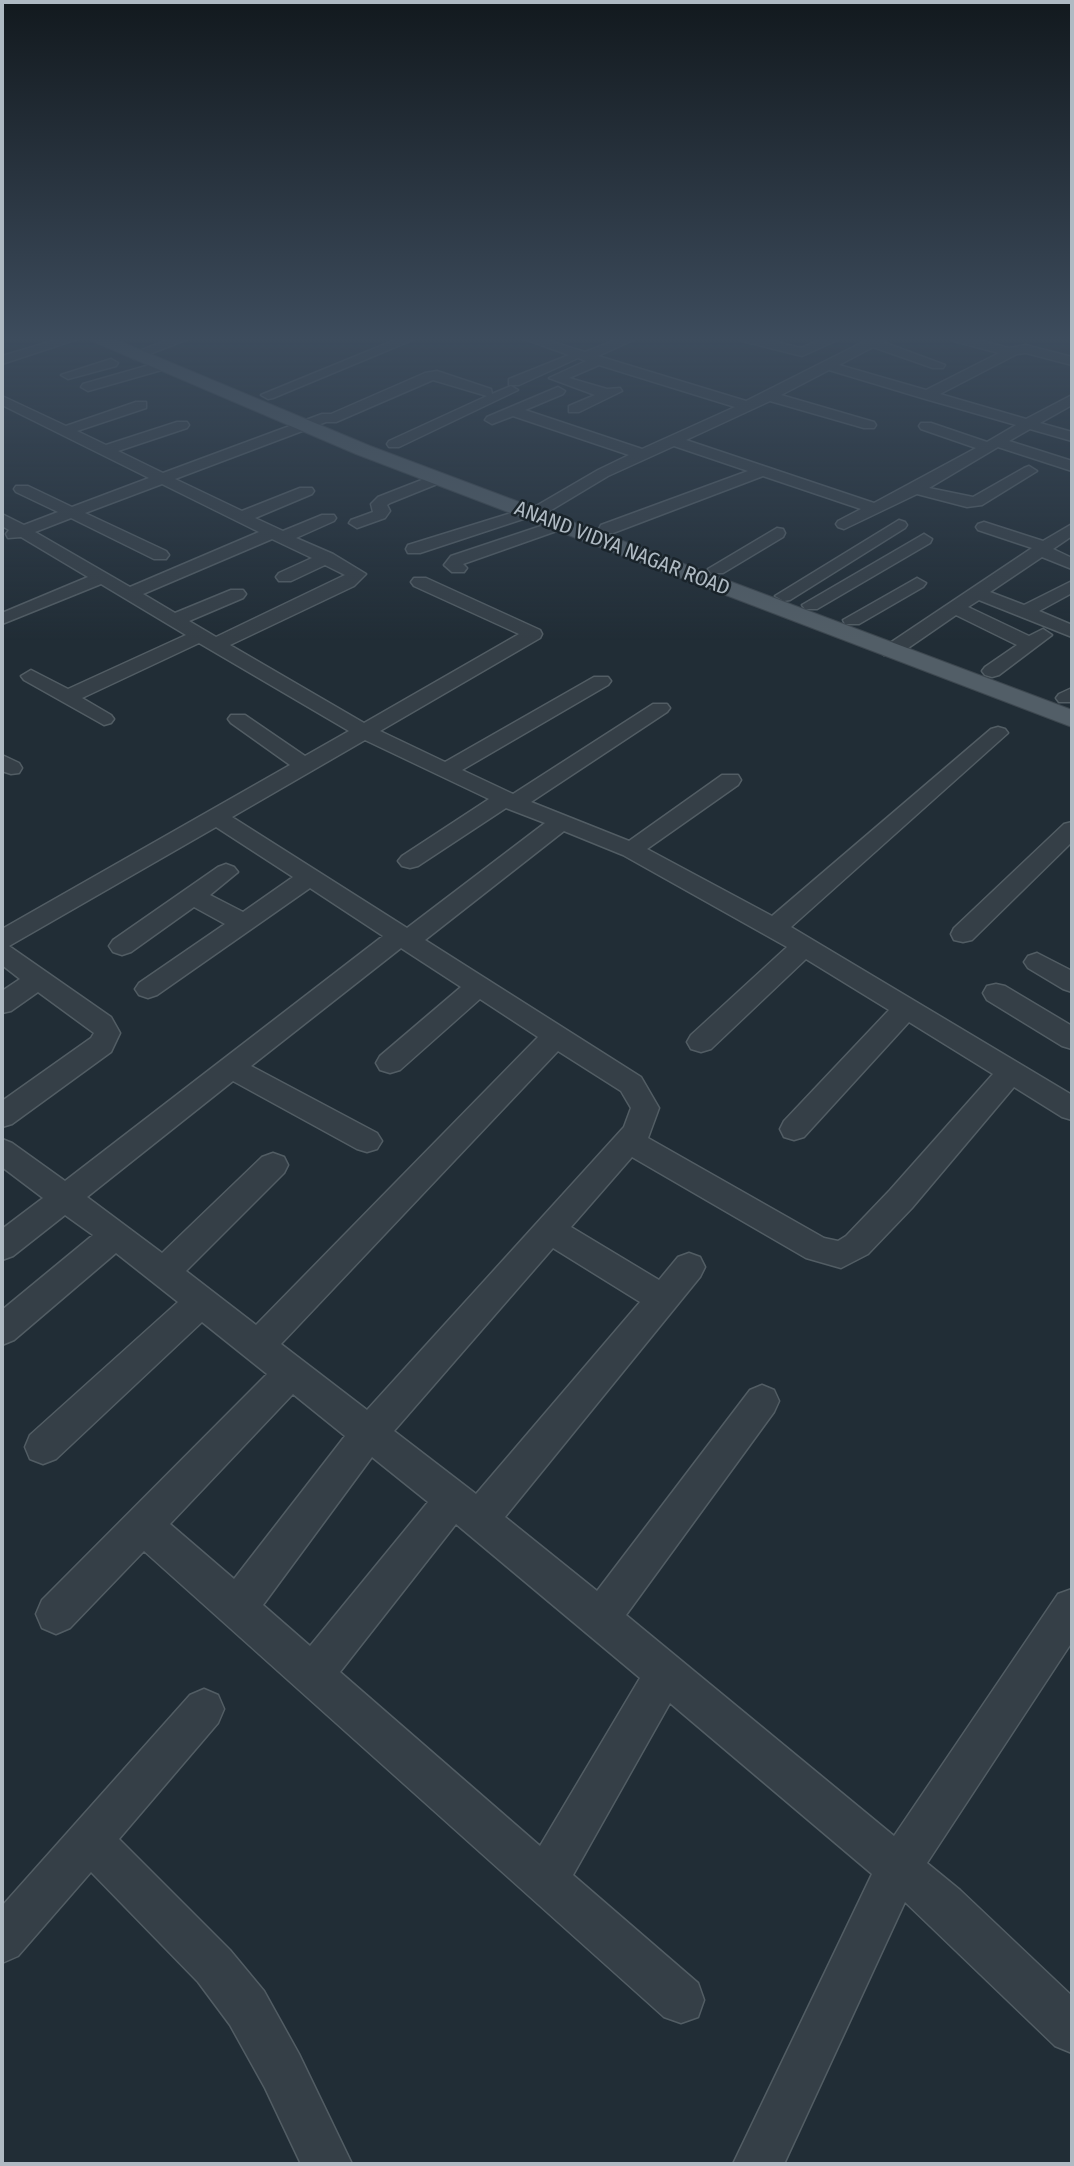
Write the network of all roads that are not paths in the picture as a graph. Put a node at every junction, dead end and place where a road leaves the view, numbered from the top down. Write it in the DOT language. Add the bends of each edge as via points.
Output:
graph roads {
  1 [pos="84,439"];
  2 [pos="140,439"];
  3 [pos="268,439"];
  4 [pos="336,439"];
  5 [pos="382,439"];
  6 [pos="404,439"];
  7 [pos="597,439"];
  8 [pos="667,439"];
  9 [pos="677,439"];
  10 [pos="975,439"];
  11 [pos="1003,439"];
  12 [pos="674,441"];
  13 [pos="394,444"];
  14 [pos="993,444"];
  15 [pos="107,450"];
  16 [pos="638,453"];
  17 [pos="1072,466"];
  18 [pos="763,471"];
  19 [pos="1029,471"];
  20 [pos="163,479"];
  21 [pos="437,479"];
  22 [pos="22,489"];
  23 [pos="915,489"];
  24 [pos="306,491"];
  25 [pos="876,509"];
  26 [pos="537,511"];
  27 [pos="69,514"];
  28 [pos="328,518"];
  29 [pos="2,519"];
  30 [pos="240,519"];
  31 [pos="357,523"];
  32 [pos="844,524"];
  33 [pos="899,525"];
  34 [pos="984,527"];
  35 [pos="607,529"];
  36 [pos="1072,529"];
  37 [pos="24,531"];
  38 [pos="777,533"];
  39 [pos="276,535"];
  40 [pos="2,539"];
  41 [pos="127,539"];
  42 [pos="924,539"];
  43 [pos="414,549"];
  44 [pos="1042,549"];
  45 [pos="92,554"];
  46 [pos="160,555"];
  47 [pos="327,558"];
  48 [pos="1072,564"];
  49 [pos="458,568"];
  50 [pos="717,569"];
  51 [pos="285,577"];
  52 [pos="103,578"];
  53 [pos="420,582"];
  54 [pos="917,583"];
  55 [pos="1072,586"];
  56 [pos="130,593"];
  57 [pos="977,593"];
  58 [pos="237,594"];
  59 [pos="783,596"];
  60 [pos="2,601"];
  61 [pos="811,605"];
  62 [pos="955,608"];
  63 [pos="20,612"];
  64 [pos="1025,612"];
  65 [pos="2,619"];
  66 [pos="175,620"];
  67 [pos="852,620"];
  68 [pos="1065,628"];
  69 [pos="209,640"];
  70 [pos="1031,644"];
  71 [pos="900,645"];
  72 [pos="992,671"];
  73 [pos="31,676"];
  74 [pos="601,681"];
  75 [pos="68,697"];
  76 [pos="1071,703"];
  77 [pos="660,708"];
  78 [pos="104,719"];
  79 [pos="238,719"];
  80 [pos="363,731"];
  81 [pos="999,733"];
  82 [pos="304,765"];
  83 [pos="444,771"];
  84 [pos="730,780"];
  85 [pos="509,801"];
  86 [pos="216,817"];
  87 [pos="561,822"];
  88 [pos="1072,828"];
  89 [pos="631,850"];
  90 [pos="410,861"];
  91 [pos="226,872"];
  92 [pos="310,877"];
  93 [pos="193,896"];
  94 [pos="244,923"];
  95 [pos="774,929"];
  96 [pos="963,934"];
  97 [pos="404,937"];
  98 [pos="2,940"];
  99 [pos="122,946"];
  100 [pos="804,946"];
  101 [pos="2,953"];
  102 [pos="1037,962"];
  103 [pos="38,979"];
  104 [pos="1072,984"];
  105 [pos="478,985"];
  106 [pos="148,989"];
  107 [pos="996,993"];
  108 [pos="2,1004"];
  109 [pos="905,1008"];
  110 [pos="556,1035"];
  111 [pos="1072,1039"];
  112 [pos="701,1042"];
  113 [pos="390,1063"];
  114 [pos="231,1068"];
  115 [pos="1011,1072"];
  116 [pos="1072,1109"];
  117 [pos="2,1116"];
  118 [pos="794,1129"];
  119 [pos="368,1141"];
  120 [pos="629,1141"];
  121 [pos="2,1151"];
  122 [pos="273,1165"];
  123 [pos="65,1198"];
  124 [pos="550,1230"];
  125 [pos="116,1235"];
  126 [pos="2,1247"];
  127 [pos="689,1267"];
  128 [pos="163,1273"];
  129 [pos="662,1299"];
  130 [pos="201,1302"];
  131 [pos="2,1330"];
  132 [pos="257,1346"];
  133 [pos="291,1373"];
  134 [pos="762,1401"];
  135 [pos="369,1433"];
  136 [pos="43,1447"];
  137 [pos="466,1509"];
  138 [pos="142,1525"];
  139 [pos="236,1608"];
  140 [pos="1072,1608"];
  141 [pos="56,1614"];
  142 [pos="600,1618"];
  143 [pos="665,1673"];
  144 [pos="313,1675"];
  145 [pos="204,1709"];
  146 [pos="89,1839"];
  147 [pos="898,1868"];
  148 [pos="545,1880"];
  149 [pos="2,1940"];
  150 [pos="681,2000"];
  151 [pos="1072,2029"];
  152 [pos="327,2164"];
  153 [pos="758,2164"];
  1 -- 15 [label="street"];
  2 -- 15 [label="street"];
  3 -- 20 [label="street"];
  4 -- 21 [label="main road, ANAND VIDYA NAGAR ROAD"];
  5 -- 13 [label="main road, ANAND VIDYA NAGAR ROAD"];
  6 -- 13 [label="street"];
  7 -- 16 [label="street"];
  8 -- 16 [label="street"];
  9 -- 12 [label="street"];
  10 -- 14 [label="street"];
  11 -- 14 [label="street"];
  12 -- 16 [label="street"];
  12 -- 18 [label="street"];
  13 -- 26 [label="main road, ANAND VIDYA NAGAR ROAD"];
  14 -- 17 [label="street"];
  14 -- 23 [label="street"];
  15 -- 20 [label="street"];
  16 -- 26 [label="street"];
  18 -- 25 [label="street"];
  18 -- 35 [label="street"];
  19 -- 23 [label="street" via="976,502"];
  20 -- 27 [label="street"];
  20 -- 30 [label="street"];
  21 -- 26 [label="main road, ANAND VIDYA NAGAR ROAD"];
  21 -- 31 [label="street" via="384,500 379,503 379,514"];
  22 -- 27 [label="street"];
  23 -- 25 [label="street"];
  24 -- 30 [label="street"];
  25 -- 32 [label="street"];
  26 -- 35 [label="main road, ANAND VIDYA NAGAR ROAD"];
  26 -- 43 [label="street"];
  26 -- 49 [label="street" via="457,560 453,565"];
  26 -- 71 [label="main road, ANAND VIDYA NAGAR ROAD"];
  27 -- 37 [label="street"];
  27 -- 41 [label="street"];
  28 -- 39 [label="street"];
  29 -- 37 [label="street"];
  30 -- 39 [label="street"];
  33 -- 59 [label="street"];
  34 -- 44 [label="street"];
  35 -- 50 [label="main road, ANAND VIDYA NAGAR ROAD"];
  36 -- 44 [label="street"];
  37 -- 40 [label="street"];
  37 -- 45 [label="street"];
  38 -- 50 [label="street"];
  39 -- 47 [label="street"];
  39 -- 56 [label="street"];
  41 -- 45 [label="street"];
  41 -- 46 [label="street"];
  42 -- 61 [label="street"];
  44 -- 48 [label="street"];
  44 -- 57 [label="street"];
  45 -- 52 [label="street"];
  47 -- 51 [label="street"];
  47 -- 69 [label="street" via="354,570 355,578"];
  50 -- 59 [label="main road, ANAND VIDYA NAGAR ROAD"];
  52 -- 56 [label="street"];
  52 -- 63 [label="street"];
  53 -- 80 [label="street" via="533,634"];
  54 -- 67 [label="street"];
  55 -- 64 [label="street"];
  56 -- 66 [label="street"];
  57 -- 62 [label="street"];
  57 -- 64 [label="street"];
  58 -- 66 [label="street"];
  59 -- 61 [label="main road, ANAND VIDYA NAGAR ROAD"];
  60 -- 63 [label="street"];
  61 -- 67 [label="main road, ANAND VIDYA NAGAR ROAD"];
  62 -- 70 [label="street"];
  62 -- 71 [label="street"];
  63 -- 65 [label="street"];
  64 -- 68 [label="street"];
  66 -- 69 [label="street"];
  67 -- 71 [label="main road, ANAND VIDYA NAGAR ROAD"];
  68 -- 70 [label="street"];
  69 -- 75 [label="street"];
  69 -- 80 [label="street"];
  70 -- 72 [label="street"];
  71 -- 72 [label="main road, ANAND VIDYA NAGAR ROAD"];
  71 -- 76 [label="main road, ANAND VIDYA NAGAR ROAD"];
  72 -- 76 [label="main road, ANAND VIDYA NAGAR ROAD"];
  73 -- 75 [label="street"];
  74 -- 83 [label="street"];
  75 -- 78 [label="street"];
  77 -- 85 [label="street"];
  79 -- 82 [label="street"];
  80 -- 82 [label="street"];
  80 -- 83 [label="street"];
  81 -- 95 [label="street"];
  82 -- 86 [label="street"];
  83 -- 85 [label="street"];
  84 -- 89 [label="street"];
  85 -- 87 [label="street"];
  85 -- 90 [label="street"];
  86 -- 92 [label="street"];
  86 -- 98 [label="street"];
  87 -- 89 [label="street"];
  87 -- 97 [label="street"];
  88 -- 96 [label="street"];
  89 -- 95 [label="street"];
  91 -- 93 [label="street"];
  92 -- 94 [label="street"];
  92 -- 97 [label="street"];
  93 -- 94 [label="street"];
  93 -- 99 [label="street"];
  94 -- 106 [label="street"];
  95 -- 100 [label="street"];
  97 -- 105 [label="street"];
  97 -- 114 [label="street"];
  100 -- 109 [label="street"];
  100 -- 112 [label="street"];
  101 -- 103 [label="street"];
  102 -- 104 [label="street"];
  103 -- 108 [label="street"];
  103 -- 117 [label="street" via="102,1024 107,1033 101,1045"];
  105 -- 110 [label="street"];
  105 -- 113 [label="street"];
  107 -- 111 [label="street"];
  109 -- 115 [label="street"];
  109 -- 118 [label="street"];
  110 -- 120 [label="street" via="631,1084 645,1108"];
  110 -- 132 [label="street"];
  114 -- 119 [label="street"];
  114 -- 123 [label="street"];
  115 -- 116 [label="street"];
  115 -- 120 [label="street" via="901,1199 842,1255 817,1249"];
  120 -- 124 [label="street"];
  121 -- 123 [label="street"];
  122 -- 128 [label="street"];
  123 -- 125 [label="street"];
  123 -- 126 [label="street"];
  124 -- 129 [label="street"];
  124 -- 135 [label="street"];
  125 -- 128 [label="street"];
  125 -- 131 [label="street"];
  127 -- 129 [label="street"];
  128 -- 130 [label="street"];
  129 -- 137 [label="street"];
  130 -- 132 [label="street"];
  130 -- 136 [label="street"];
  132 -- 133 [label="street"];
  133 -- 135 [label="street"];
  133 -- 138 [label="street"];
  134 -- 142 [label="street"];
  135 -- 137 [label="street"];
  135 -- 139 [label="street"];
  137 -- 142 [label="street"];
  137 -- 144 [label="street"];
  138 -- 139 [label="street"];
  138 -- 141 [label="street"];
  139 -- 144 [label="street"];
  140 -- 147 [label="street"];
  142 -- 143 [label="street"];
  143 -- 147 [label="street"];
  143 -- 148 [label="street"];
  144 -- 148 [label="street"];
  145 -- 146 [label="street"];
  146 -- 149 [label="street"];
  146 -- 152 [label="street" via="214,1966 247,2008"];
  147 -- 151 [label="street"];
  147 -- 153 [label="street"];
  148 -- 150 [label="street"];
}
